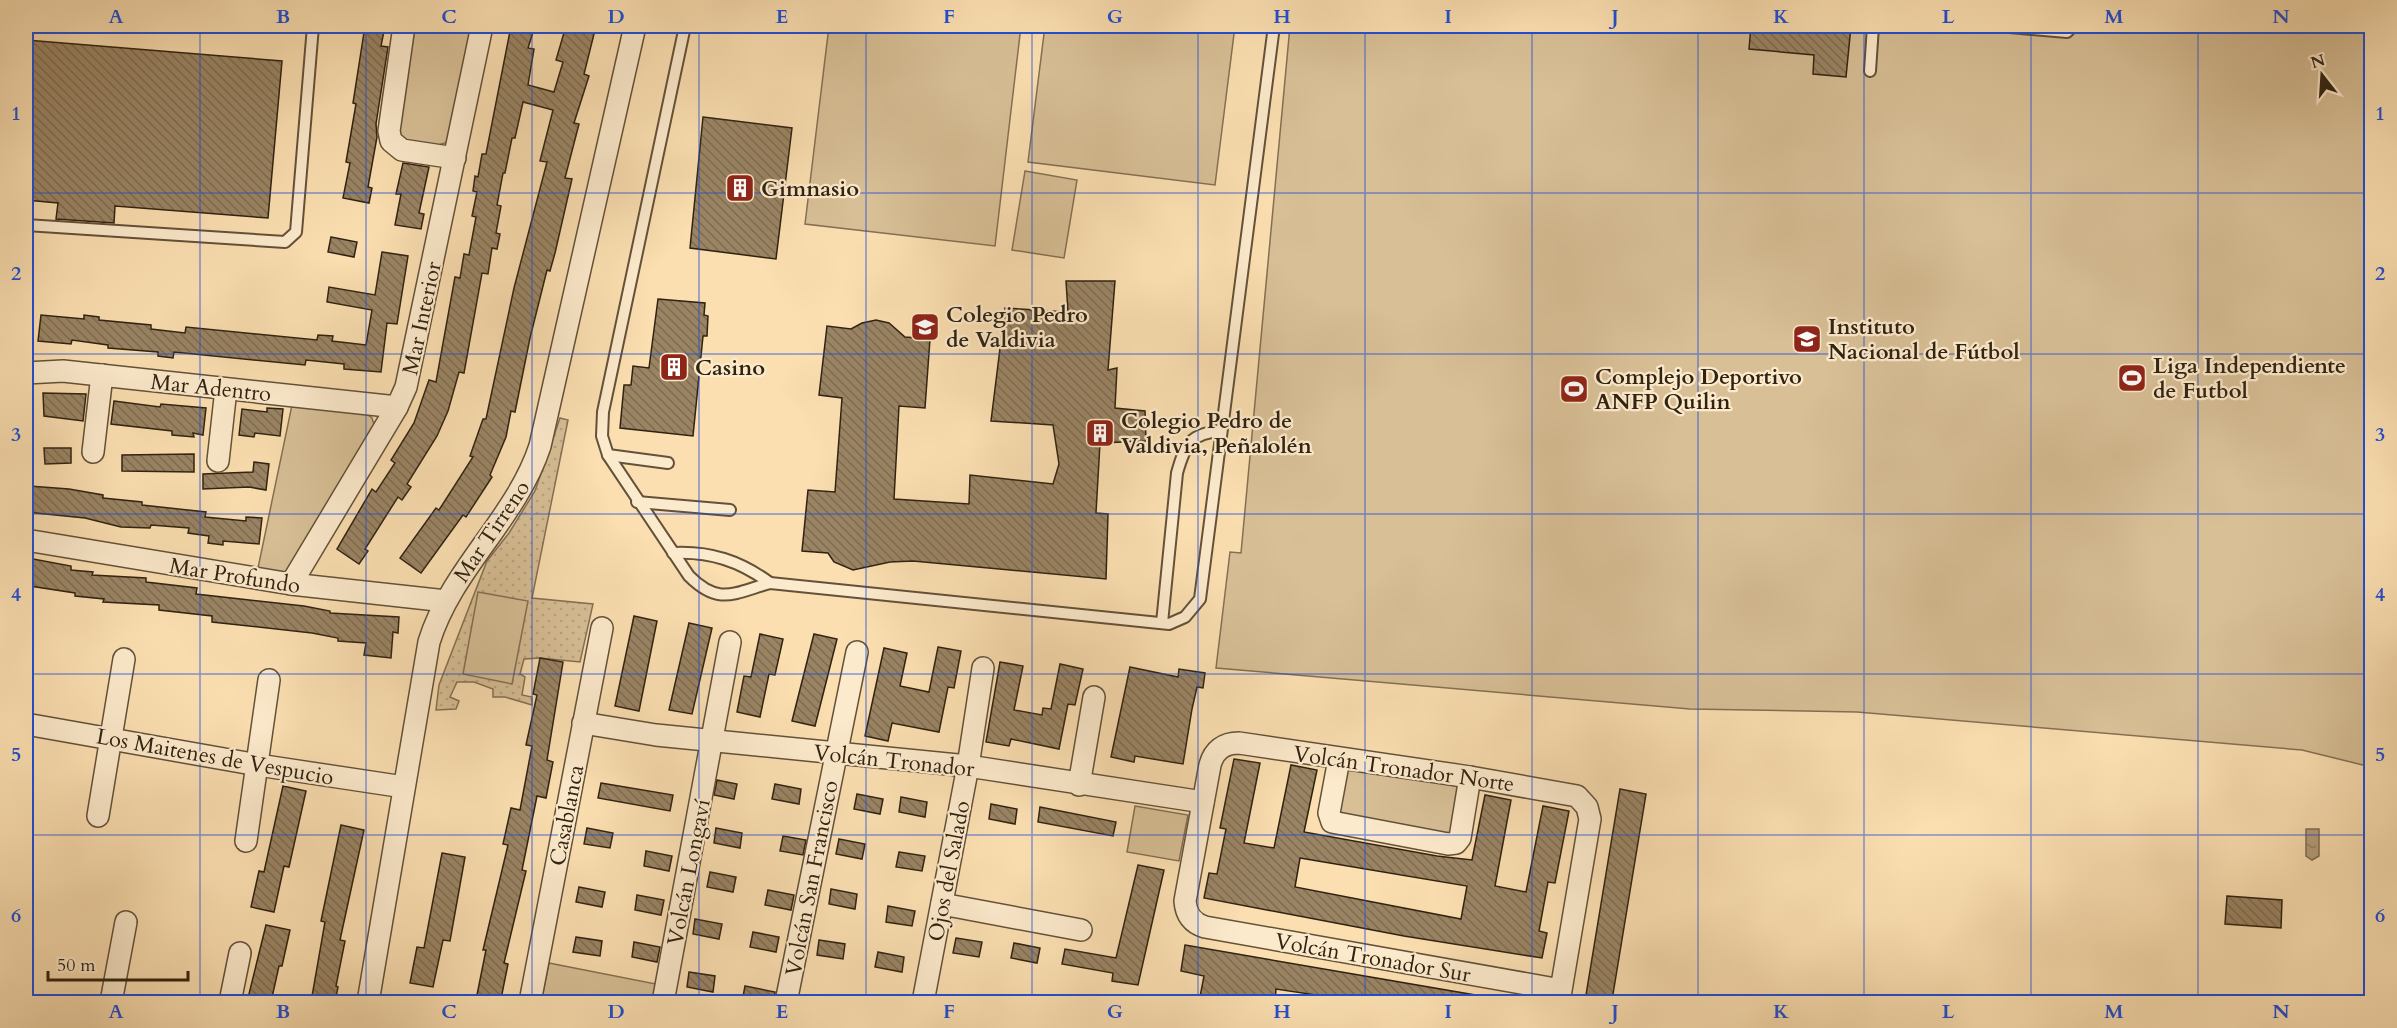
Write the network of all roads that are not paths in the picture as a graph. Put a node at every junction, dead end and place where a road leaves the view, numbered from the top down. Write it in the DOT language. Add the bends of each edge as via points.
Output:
graph roads {
  1 [pos="313,26"];
  2 [pos="404,26"];
  3 [pos="482,26"];
  4 [pos="635,26"];
  5 [pos="685,26"];
  6 [pos="1274,26"];
  7 [pos="1873,26"];
  8 [pos="1998,26"];
  9 [pos="2073,26"];
  10 [pos="1869,71"];
  11 [pos="455,158"];
  12 [pos="26,225"];
  13 [pos="26,373"];
  14 [pos="102,375"];
  15 [pos="226,389"];
  16 [pos="397,407"];
  17 [pos="1221,431"];
  18 [pos="93,452"];
  19 [pos="608,454"];
  20 [pos="218,461"];
  21 [pos="668,464"];
  22 [pos="637,502"];
  23 [pos="730,510"];
  24 [pos="26,540"];
  25 [pos="672,553"];
  26 [pos="291,584"];
  27 [pos="770,584"];
  28 [pos="446,602"];
  29 [pos="1162,623"];
  30 [pos="602,628"];
  31 [pos="730,642"];
  32 [pos="858,652"];
  33 [pos="124,659"];
  34 [pos="983,668"];
  35 [pos="269,680"];
  36 [pos="1094,698"];
  37 [pos="583,723"];
  38 [pos="26,724"];
  39 [pos="110,739"];
  40 [pos="713,741"];
  41 [pos="835,753"];
  42 [pos="1339,759"];
  43 [pos="258,765"];
  44 [pos="968,766"];
  45 [pos="1470,777"];
  46 [pos="1079,784"];
  47 [pos="404,787"];
  48 [pos="1203,802"];
  49 [pos="98,816"];
  50 [pos="246,841"];
  51 [pos="942,904"];
  52 [pos="126,922"];
  53 [pos="1081,930"];
  54 [pos="240,953"];
  55 [pos="1560,996"];
  56 [pos="111,1002"];
  57 [pos="230,1002"];
  58 [pos="368,1002"];
  59 [pos="530,1002"];
  60 [pos="663,1002"];
  61 [pos="786,1002"];
  62 [pos="923,1002"];
  1 -- 12 [label="lane" via="296,232 285,242"];
  2 -- 11 [label="street" via="389,131 391,141 402,150"];
  3 -- 11 [label="street, Mar Interior"];
  4 -- 28 [label="street, Mar Tirreno" via="538,454 513,504 476,552"];
  5 -- 19 [label="lane" via="603,412 602,436"];
  6 -- 17 [label="lane"];
  7 -- 10 [label="lane"];
  8 -- 9 [label="lane" via="2067,32"];
  11 -- 16 [label="street, Mar Interior" via="414,358"];
  13 -- 14 [label="street, Mar Adentro"];
  14 -- 15 [label="street, Mar Adentro"];
  14 -- 18 [label="street"];
  15 -- 16 [label="street, Mar Adentro"];
  15 -- 20 [label="street"];
  16 -- 26 [label="street, Mar Interior"];
  17 -- 29 [label="lane" via="1200,599 1185,617"];
  17 -- 29 [label="lane" via="1195,437 1187,443 1181,458"];
  19 -- 21 [label="lane"];
  19 -- 22 [label="lane"];
  22 -- 23 [label="lane"];
  22 -- 25 [label="lane"];
  24 -- 26 [label="street, Mar Profundo"];
  25 -- 27 [label="lane" via="695,552 727,559 752,570"];
  25 -- 27 [label="lane" via="703,590 722,596"];
  26 -- 28 [label="street, Mar Profundo"];
  27 -- 29 [label="lane"];
  28 -- 47 [label="street, Mar Tirreno" via="429,642"];
  30 -- 37 [label="street, Casablanca"];
  31 -- 40 [label="street, Volcán Longaví"];
  32 -- 41 [label="street, Volcán San Francisco"];
  33 -- 39 [label="street"];
  34 -- 44 [label="street, Ojos del Salado"];
  35 -- 43 [label="street"];
  36 -- 46 [label="street"];
  37 -- 40 [label="street, Volcán Tronador"];
  37 -- 59 [label="street, Casablanca"];
  38 -- 39 [label="street, Los Maitenes de Vespucio"];
  39 -- 43 [label="street, Los Maitenes de Vespucio"];
  39 -- 49 [label="street"];
  40 -- 41 [label="street, Volcán Tronador"];
  40 -- 60 [label="street, Volcán Longaví"];
  41 -- 44 [label="street, Volcán Tronador"];
  41 -- 61 [label="street, Volcán San Francisco"];
  42 -- 45 [label="street, Volcán Tronador Norte"];
  42 -- 45 [label="street" via="1329,813 1332,822 1448,844 1456,843 1460,837"];
  42 -- 48 [label="street, Volcán Tronador Norte" via="1239,743 1220,748 1212,758"];
  43 -- 47 [label="street, Los Maitenes de Vespucio"];
  43 -- 50 [label="street"];
  44 -- 46 [label="street, Volcán Tronador"];
  44 -- 51 [label="street, Ojos del Salado"];
  45 -- 55 [label="street, Volcán Tronador Norte" via="1572,793 1589,813"];
  46 -- 48 [label="street, Volcán Tronador"];
  47 -- 58 [label="street, Mar Tirreno"];
  48 -- 55 [label="street, Volcán Tronador Sur" via="1185,896 1189,915 1205,927"];
  51 -- 53 [label="street"];
  51 -- 62 [label="street, Ojos del Salado"];
  52 -- 56 [label="street"];
  54 -- 57 [label="street"];
}
